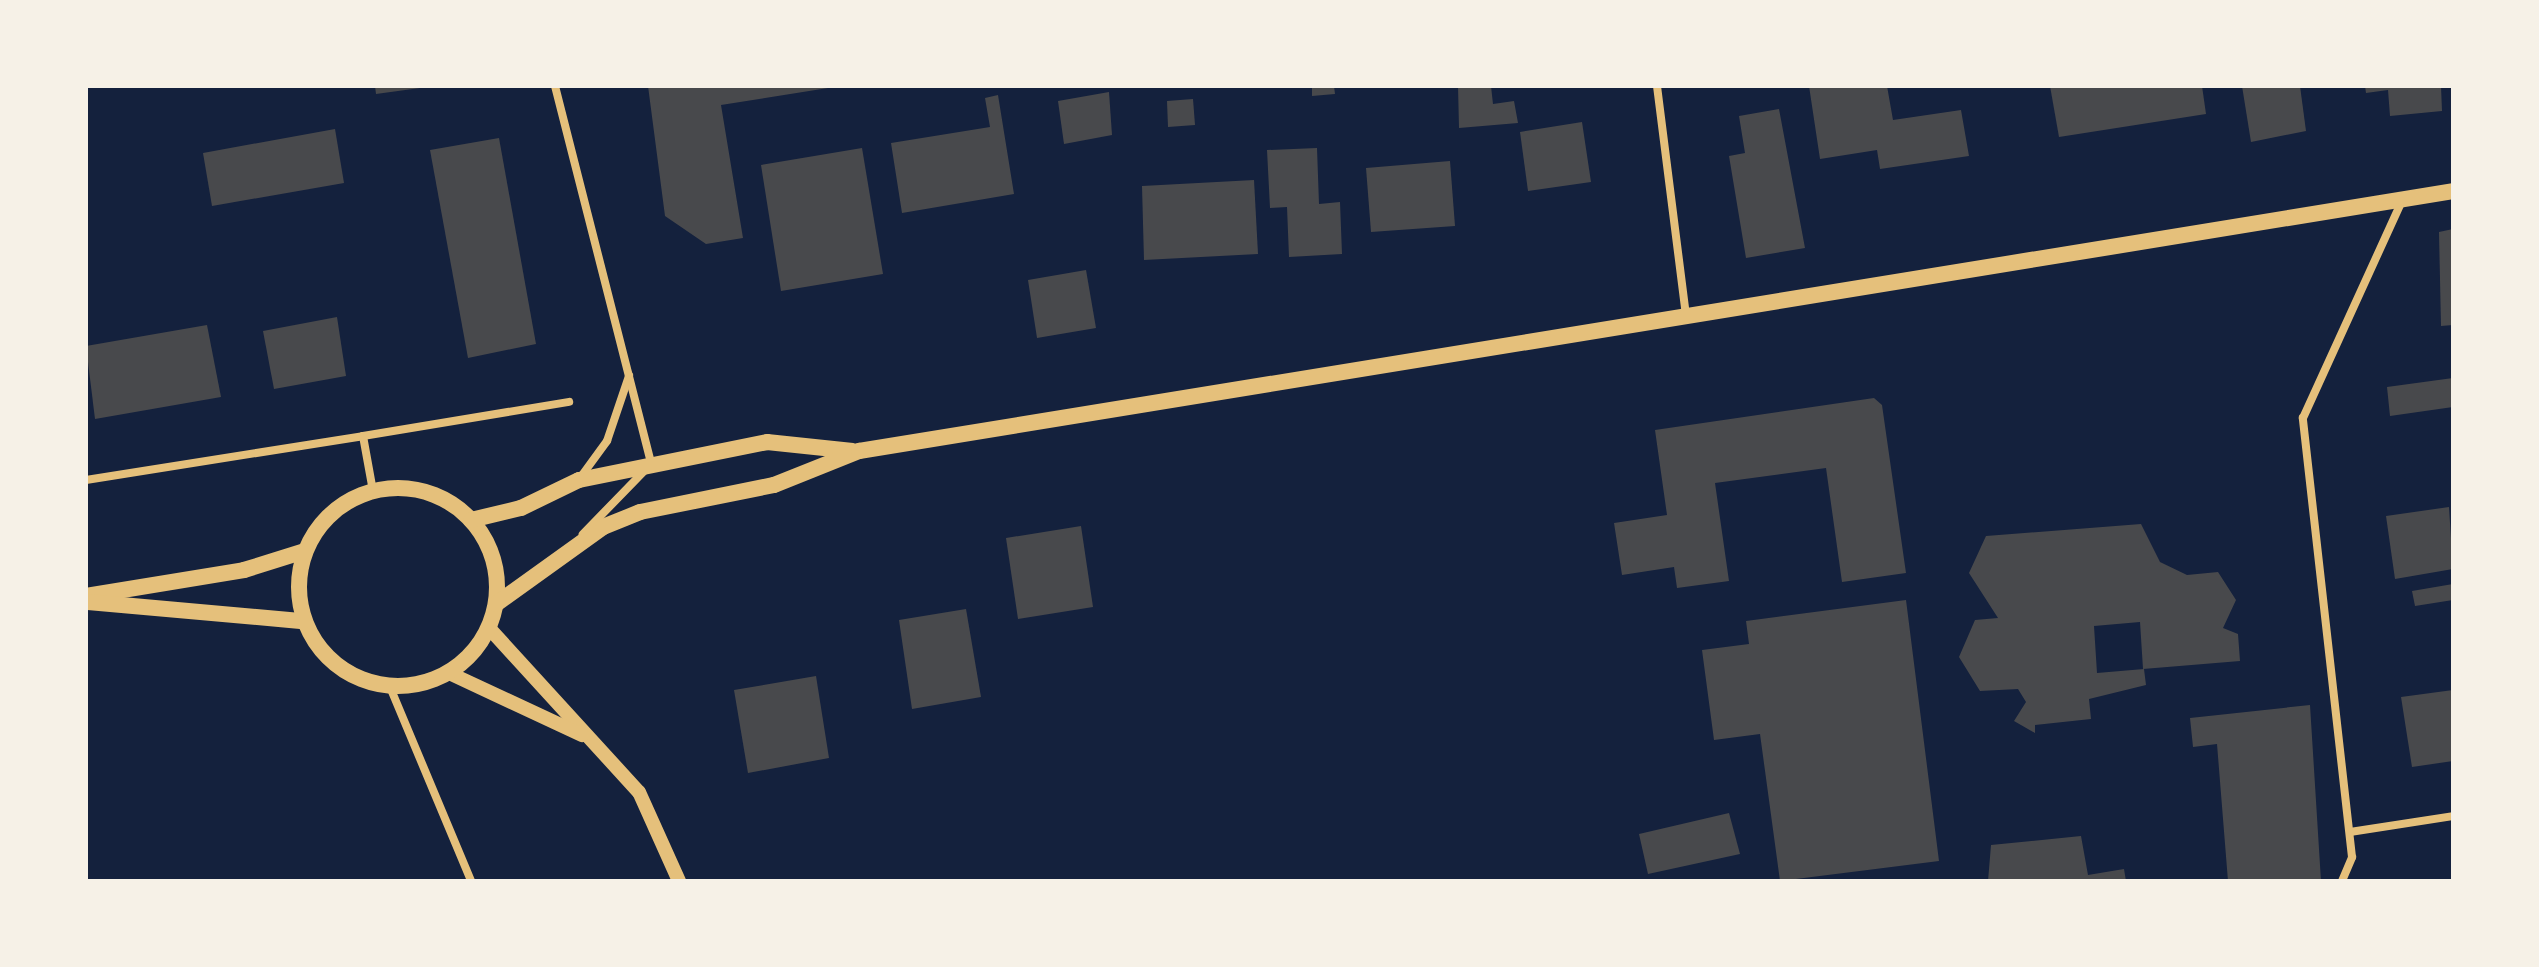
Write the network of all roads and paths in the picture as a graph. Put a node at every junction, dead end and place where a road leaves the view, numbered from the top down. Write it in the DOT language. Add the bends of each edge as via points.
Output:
graph roads {
  1 [pos="555,86"];
  2 [pos="1657,86"];
  3 [pos="2453,191"];
  4 [pos="2402,200"];
  5 [pos="1686,317"];
  6 [pos="629,375"];
  7 [pos="569,402"];
  8 [pos="363,436"];
  9 [pos="859,451"];
  10 [pos="651,464"];
  11 [pos="86,480"];
  12 [pos="579,480"];
  13 [pos="373,491"];
  14 [pos="471,520"];
  15 [pos="305,551"];
  16 [pos="558,560"];
  17 [pos="86,596"];
  18 [pos="86,602"];
  19 [pos="496,604"];
  20 [pos="303,621"];
  21 [pos="489,628"];
  22 [pos="449,673"];
  23 [pos="390,687"];
  24 [pos="596,743"];
  25 [pos="2453,816"];
  26 [pos="2350,832"];
  27 [pos="471,881"];
  28 [pos="679,881"];
  29 [pos="2342,881"];
  1 -- 6 [label="street"];
  2 -- 5 [label="street"];
  3 -- 4 [label="main road"];
  4 -- 5 [label="main road"];
  4 -- 26 [label="street" via="2303,418"];
  5 -- 9 [label="main road"];
  6 -- 10 [label="street"];
  6 -- 12 [label="street" via="607,441"];
  7 -- 8 [label="street"];
  8 -- 11 [label="street"];
  8 -- 13 [label="street"];
  9 -- 10 [label="main road" via="767,442"];
  9 -- 16 [label="main road" via="774,485 640,512"];
  10 -- 12 [label="main road"];
  10 -- 16 [label="street"];
  12 -- 14 [label="main road" via="521,508"];
  13 -- 14 [label="main road" via="426,492"];
  13 -- 15 [label="main road" via="321,524"];
  14 -- 19 [label="main road" via="497,574"];
  15 -- 17 [label="main road" via="244,570"];
  15 -- 20 [label="main road" via="298,598"];
  16 -- 19 [label="main road"];
  18 -- 20 [label="main road"];
  19 -- 21 [label="main road"];
  20 -- 23 [label="main road" via="337,667"];
  21 -- 22 [label="main road"];
  21 -- 24 [label="street"];
  22 -- 23 [label="main road"];
  22 -- 24 [label="street" via="531,706"];
  23 -- 27 [label="street"];
  24 -- 28 [label="street" via="639,792"];
  25 -- 26 [label="street"];
  26 -- 29 [label="street" via="2352,857"];
}
